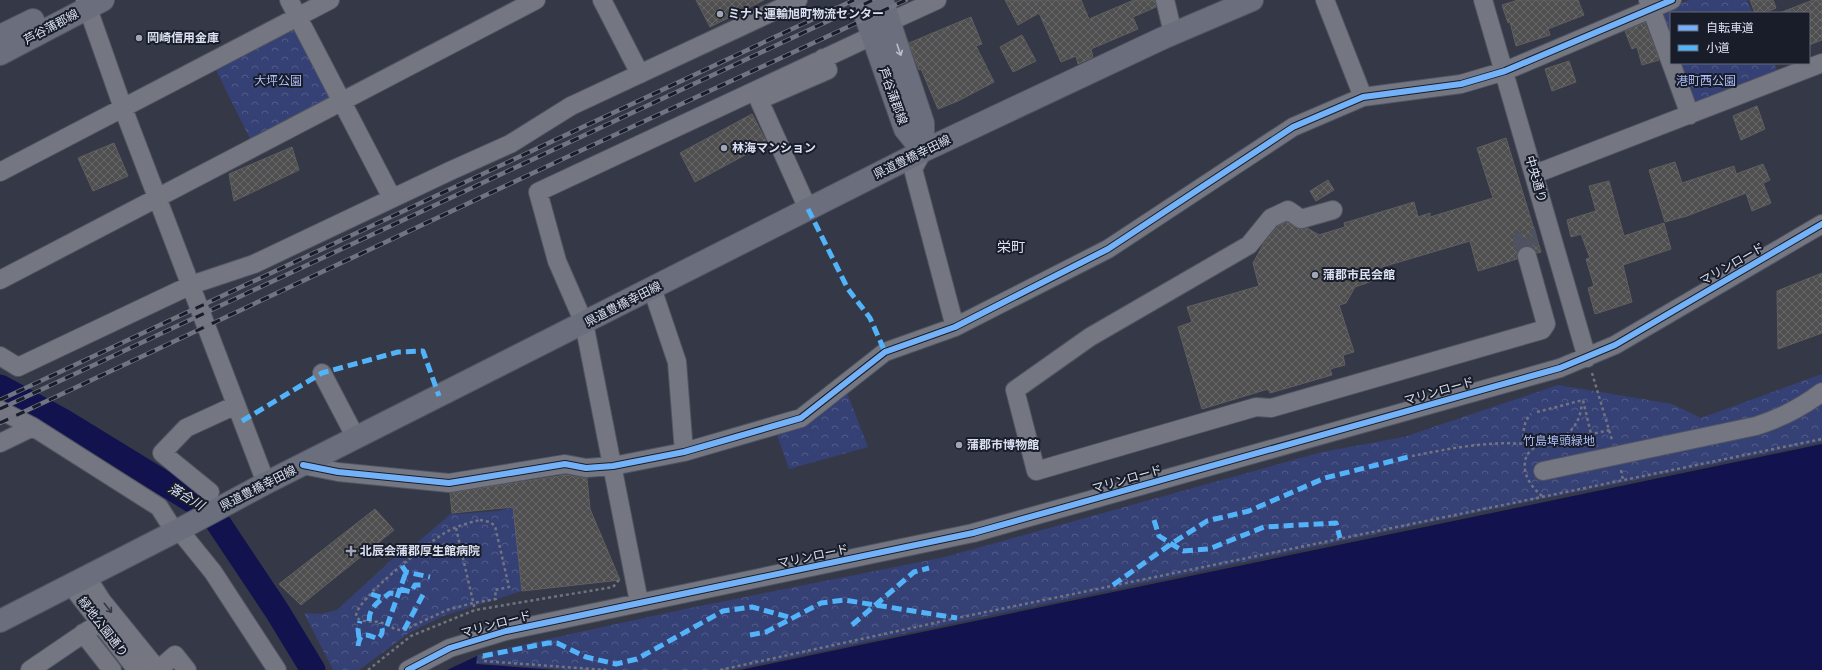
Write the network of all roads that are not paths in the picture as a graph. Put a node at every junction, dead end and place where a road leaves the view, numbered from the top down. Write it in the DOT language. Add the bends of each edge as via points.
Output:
graph roads {
  1 [pos="289,0"];
  2 [pos="330,0"];
  3 [pos="536,0"];
  4 [pos="602,0"];
  5 [pos="798,0"];
  6 [pos="860,0"];
  7 [pos="882,0"];
  8 [pos="937,0"];
  9 [pos="1165,0"];
  10 [pos="1252,0"];
  11 [pos="1325,0"];
  12 [pos="1483,0"];
  13 [pos="1672,0"];
  14 [pos="86,2"];
  15 [pos="1650,4"];
  16 [pos="298,17"];
  17 [pos="889,22"];
  18 [pos="1173,33"];
  19 [pos="0,36"];
  20 [pos="872,36"];
  21 [pos="0,54"];
  22 [pos="823,58"];
  23 [pos="1670,60"];
  24 [pos="1822,63"];
  25 [pos="1671,64"];
  26 [pos="1505,71"];
  27 [pos="640,74"];
  28 [pos="1363,97"];
  29 [pos="341,103"];
  30 [pos="124,108"];
  31 [pos="1690,115"];
  32 [pos="923,151"];
  33 [pos="0,172"];
  34 [pos="1535,174"];
  35 [pos="158,198"];
  36 [pos="392,198"];
  37 [pos="808,209"];
  38 [pos="1333,210"];
  39 [pos="1822,224"];
  40 [pos="1527,256"];
  41 [pos="0,280"];
  42 [pos="191,285"];
  43 [pos="652,288"];
  44 [pos="584,323"];
  45 [pos="955,327"];
  46 [pos="0,356"];
  47 [pos="1587,358"];
  48 [pos="322,373"];
  49 [pos="1822,392"];
  50 [pos="236,405"];
  51 [pos="0,410"];
  52 [pos="33,427"];
  53 [pos="356,438"];
  54 [pos="0,443"];
  55 [pos="684,452"];
  56 [pos="303,465"];
  57 [pos="613,466"];
  58 [pos="1542,471"];
  59 [pos="266,483"];
  60 [pos="217,499"];
  61 [pos="180,529"];
  62 [pos="78,580"];
  63 [pos="639,602"];
  64 [pos="0,621"];
  65 [pos="99,623"];
  66 [pos="83,633"];
  67 [pos="30,670"];
  68 [pos="112,670"];
  69 [pos="136,670"];
  70 [pos="158,670"];
  71 [pos="187,670"];
  72 [pos="277,670"];
  73 [pos="408,670"];
  1 -- 16 [label="street"];
  2 -- 16 [label="street"];
  3 -- 29 [label="street"];
  4 -- 27 [label="street"];
  5 -- 27 [label="street"];
  6 -- 20 [label="main road, 芦谷蒲郡線"];
  7 -- 17 [label="main road, 芦谷蒲郡線"];
  8 -- 17 [label="street"];
  9 -- 18 [label="street"];
  10 -- 18 [label="main road, 県道豊橋幸田線"];
  11 -- 28 [label="street"];
  12 -- 26 [label="street, 中央通り"];
  13 -- 15 [label="street"];
  14 -- 19 [label="main road, 芦谷蒲郡線"];
  14 -- 21 [label="main road, 芦谷蒲郡線"];
  14 -- 30 [label="street"];
  15 -- 23 [label="street"];
  15 -- 26 [label="street"];
  16 -- 29 [label="street"];
  16 -- 30 [label="street"];
  17 -- 32 [label="main road, 芦谷蒲郡線, one-way" via="924,123"];
  18 -- 32 [label="main road, 県道豊橋幸田線"];
  20 -- 22 [label="street"];
  20 -- 32 [label="main road, 芦谷蒲郡線" via="905,129"];
  22 -- 37 [label="street" via="828,70 759,100"];
  22 -- 44 [label="street" via="538,192 557,261"];
  24 -- 31 [label="street"];
  25 -- 31 [label="street"];
  26 -- 28 [label="street" via="1461,84"];
  26 -- 34 [label="street, 中央通り"];
  27 -- 36 [label="street" via="571,106 510,144"];
  28 -- 45 [label="street" via="1293,127 1108,249"];
  29 -- 35 [label="street"];
  29 -- 36 [label="street"];
  30 -- 33 [label="street"];
  30 -- 35 [label="street"];
  31 -- 34 [label="street"];
  32 -- 37 [label="main road, 県道豊橋幸田線"];
  32 -- 45 [label="street" via="912,169"];
  34 -- 47 [label="street, 中央通り" via="1544,234"];
  35 -- 41 [label="street"];
  35 -- 42 [label="street"];
  36 -- 42 [label="street" via="254,264"];
  37 -- 43 [label="main road, 県道豊橋幸田線"];
  38 -- 40 [label="street" via="1301,219 1288,210 1271,218 1249,245 1090,337 1015,390 1036,471 1256,408 1271,408 1542,330 1546,324"];
  39 -- 47 [label="street, マリンロード" via="1615,345"];
  42 -- 46 [label="street" via="18,367"];
  42 -- 50 [label="street"];
  43 -- 44 [label="main road, 県道豊橋幸田線"];
  43 -- 55 [label="street" via="677,362"];
  44 -- 53 [label="main road, 県道豊橋幸田線"];
  44 -- 57 [label="street"];
  45 -- 55 [label="street" via="885,352 801,418"];
  47 -- 63 [label="street, マリンロード" via="1560,368 973,533"];
  48 -- 53 [label="street"];
  49 -- 58 [label="street" via="1778,420"];
  50 -- 59 [label="street"];
  50 -- 60 [label="street" via="186,428 162,453"];
  51 -- 52 [label="street"];
  52 -- 54 [label="street"];
  52 -- 61 [label="street" via="159,507"];
  53 -- 56 [label="main road, 県道豊橋幸田線"];
  55 -- 57 [label="street"];
  56 -- 57 [label="street" via="338,472 449,483 565,464 586,468"];
  56 -- 59 [label="main road, 県道豊橋幸田線"];
  57 -- 63 [label="street"];
  59 -- 60 [label="main road, 県道豊橋幸田線"];
  60 -- 61 [label="main road, 県道豊橋幸田線"];
  61 -- 62 [label="main road, 県道豊橋幸田線"];
  61 -- 72 [label="street" via="213,572"];
  62 -- 64 [label="main road, 県道豊橋幸田線"];
  62 -- 65 [label="street, 緑地公園通り"];
  62 -- 70 [label="street, one-way" via="102,601"];
  63 -- 73 [label="street, マリンロード" via="474,639 450,648"];
  65 -- 66 [label="street"];
  65 -- 69 [label="street, 緑地公園通り"];
  66 -- 67 [label="street"];
  66 -- 68 [label="street"];
  70 -- 71 [label="street" via="175,655"];
}
